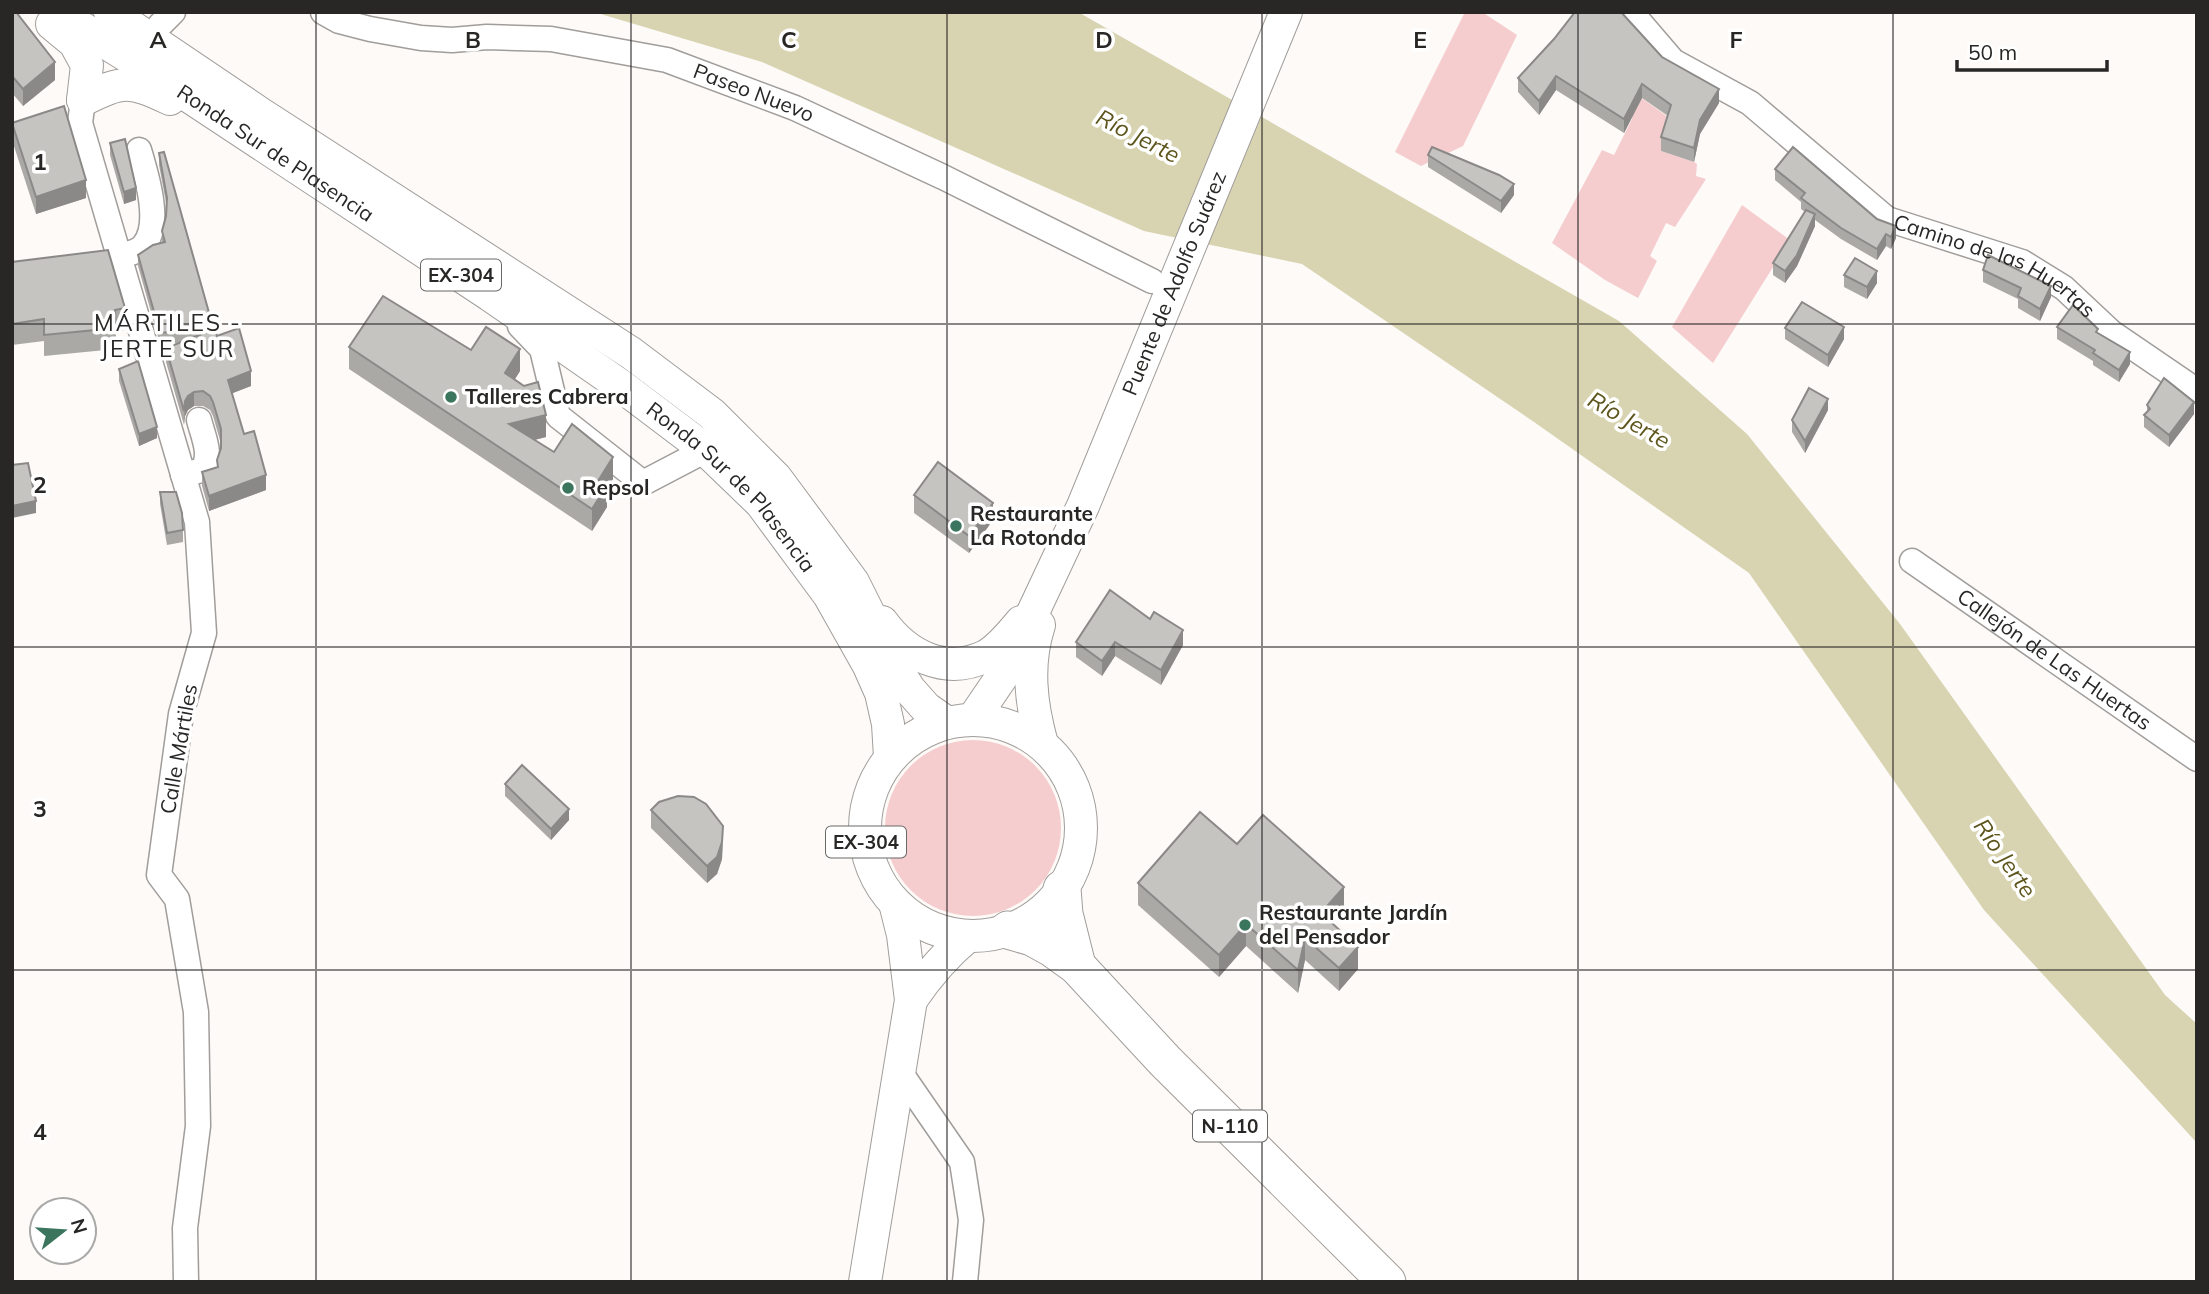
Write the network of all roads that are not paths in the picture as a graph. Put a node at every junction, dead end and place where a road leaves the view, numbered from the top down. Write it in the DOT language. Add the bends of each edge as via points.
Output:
graph roads {
  1 [pos="37,12"];
  2 [pos="56,12"];
  3 [pos="110,12"];
  4 [pos="323,12"];
  5 [pos="1286,12"];
  6 [pos="1631,12"];
  7 [pos="83,100"];
  8 [pos="247,134"];
  9 [pos="139,150"];
  10 [pos="119,257"];
  11 [pos="1152,281"];
  12 [pos="490,295"];
  13 [pos="2197,391"];
  14 [pos="199,420"];
  15 [pos="706,450"];
  16 [pos="183,475"];
  17 [pos="1061,554"];
  18 [pos="1912,561"];
  19 [pos="853,582"];
  20 [pos="1039,599"];
  21 [pos="960,721"];
  22 [pos="1042,744"];
  23 [pos="890,757"];
  24 [pos="2197,759"];
  25 [pos="1062,889"];
  26 [pos="895,903"];
  27 [pos="1008,930"];
  28 [pos="968,936"];
  29 [pos="1077,966"];
  30 [pos="911,1000"];
  31 [pos="900,1072"];
  32 [pos="186,1282"];
  33 [pos="865,1282"];
  34 [pos="965,1282"];
  35 [pos="1387,1282"];
  1 -- 7 [label="main road" via="75,43 87,65"];
  2 -- 8 [label="main road, Ronda Sur de Plasencia / EX-304"];
  3 -- 19 [label="main road, Ronda Sur de Plasencia / EX-304" via="631,353 712,414 776,478"];
  4 -- 11 [label="street, Paseo Nuevo" via="349,24 421,38 551,39 667,60 795,108"];
  5 -- 17 [label="main road, Puente de Adolfo Suárez"];
  6 -- 13 [label="street, Camino de las Huertas" via="1673,61 1750,103 1886,219 2022,262 2064,288 2112,333"];
  7 -- 8 [label="main road" via="111,86 140,85"];
  7 -- 10 [label="street, Calle Mártiles" via="83,137 101,153 118,210 111,232"];
  8 -- 12 [label="main road, Ronda Sur de Plasencia / EX-304"];
  9 -- 10 [label="street" via="152,197 149,234 145,245"];
  10 -- 16 [label="street, Calle Mártiles"];
  12 -- 15 [label="main road, Ronda Sur de Plasencia / EX-304"];
  12 -- 15 [label="street" via="542,349 558,416 643,483"];
  14 -- 16 [label="street" via="207,461 202,470"];
  15 -- 23 [label="main road, Ronda Sur de Plasencia / EX-304" via="761,503 829,595 881,693"];
  16 -- 32 [label="street, Calle Mártiles" via="197,522 204,633 180,714 159,876 177,899 196,1012 198,1126 185,1228"];
  17 -- 20 [label="main road"];
  17 -- 22 [label="main road" via="1034,640 1033,711"];
  18 -- 24 [label="street, Callejón de Las Huertas"];
  19 -- 20 [label="main road" via="893,637 932,661 966,662 986,655"];
  19 -- 21 [label="main road, Ronda Sur de Plasencia / EX-304" via="910,690 926,708"];
  20 -- 21 [label="main road" via="1004,672"];
  21 -- 22 [label="main road, Ronda Sur de Plasencia / EX-304" via="1010,726"];
  21 -- 23 [label="main road, Ronda Sur de Plasencia / EX-304" via="916,735"];
  22 -- 25 [label="main road, Ronda Sur de Plasencia / EX-304" via="1063,768 1077,797 1081,829 1076,861"];
  23 -- 26 [label="main road, Ronda Sur de Plasencia / EX-304" via="873,787 865,820 871,865"];
  25 -- 27 [label="main road, Ronda Sur de Plasencia / EX-304" via="1038,914"];
  25 -- 29 [label="highway, N-110"];
  26 -- 28 [label="main road, Ronda Sur de Plasencia / EX-304" via="936,930"];
  26 -- 30 [label="main road"];
  27 -- 28 [label="main road, Ronda Sur de Plasencia / EX-304"];
  27 -- 29 [label="highway, N-110" via="1032,937"];
  28 -- 30 [label="main road" via="946,954"];
  29 -- 35 [label="highway, N-110" via="1165,1061"];
  30 -- 31 [label="main road"];
  31 -- 33 [label="main road"];
  31 -- 34 [label="street" via="962,1162 971,1220"];
}
